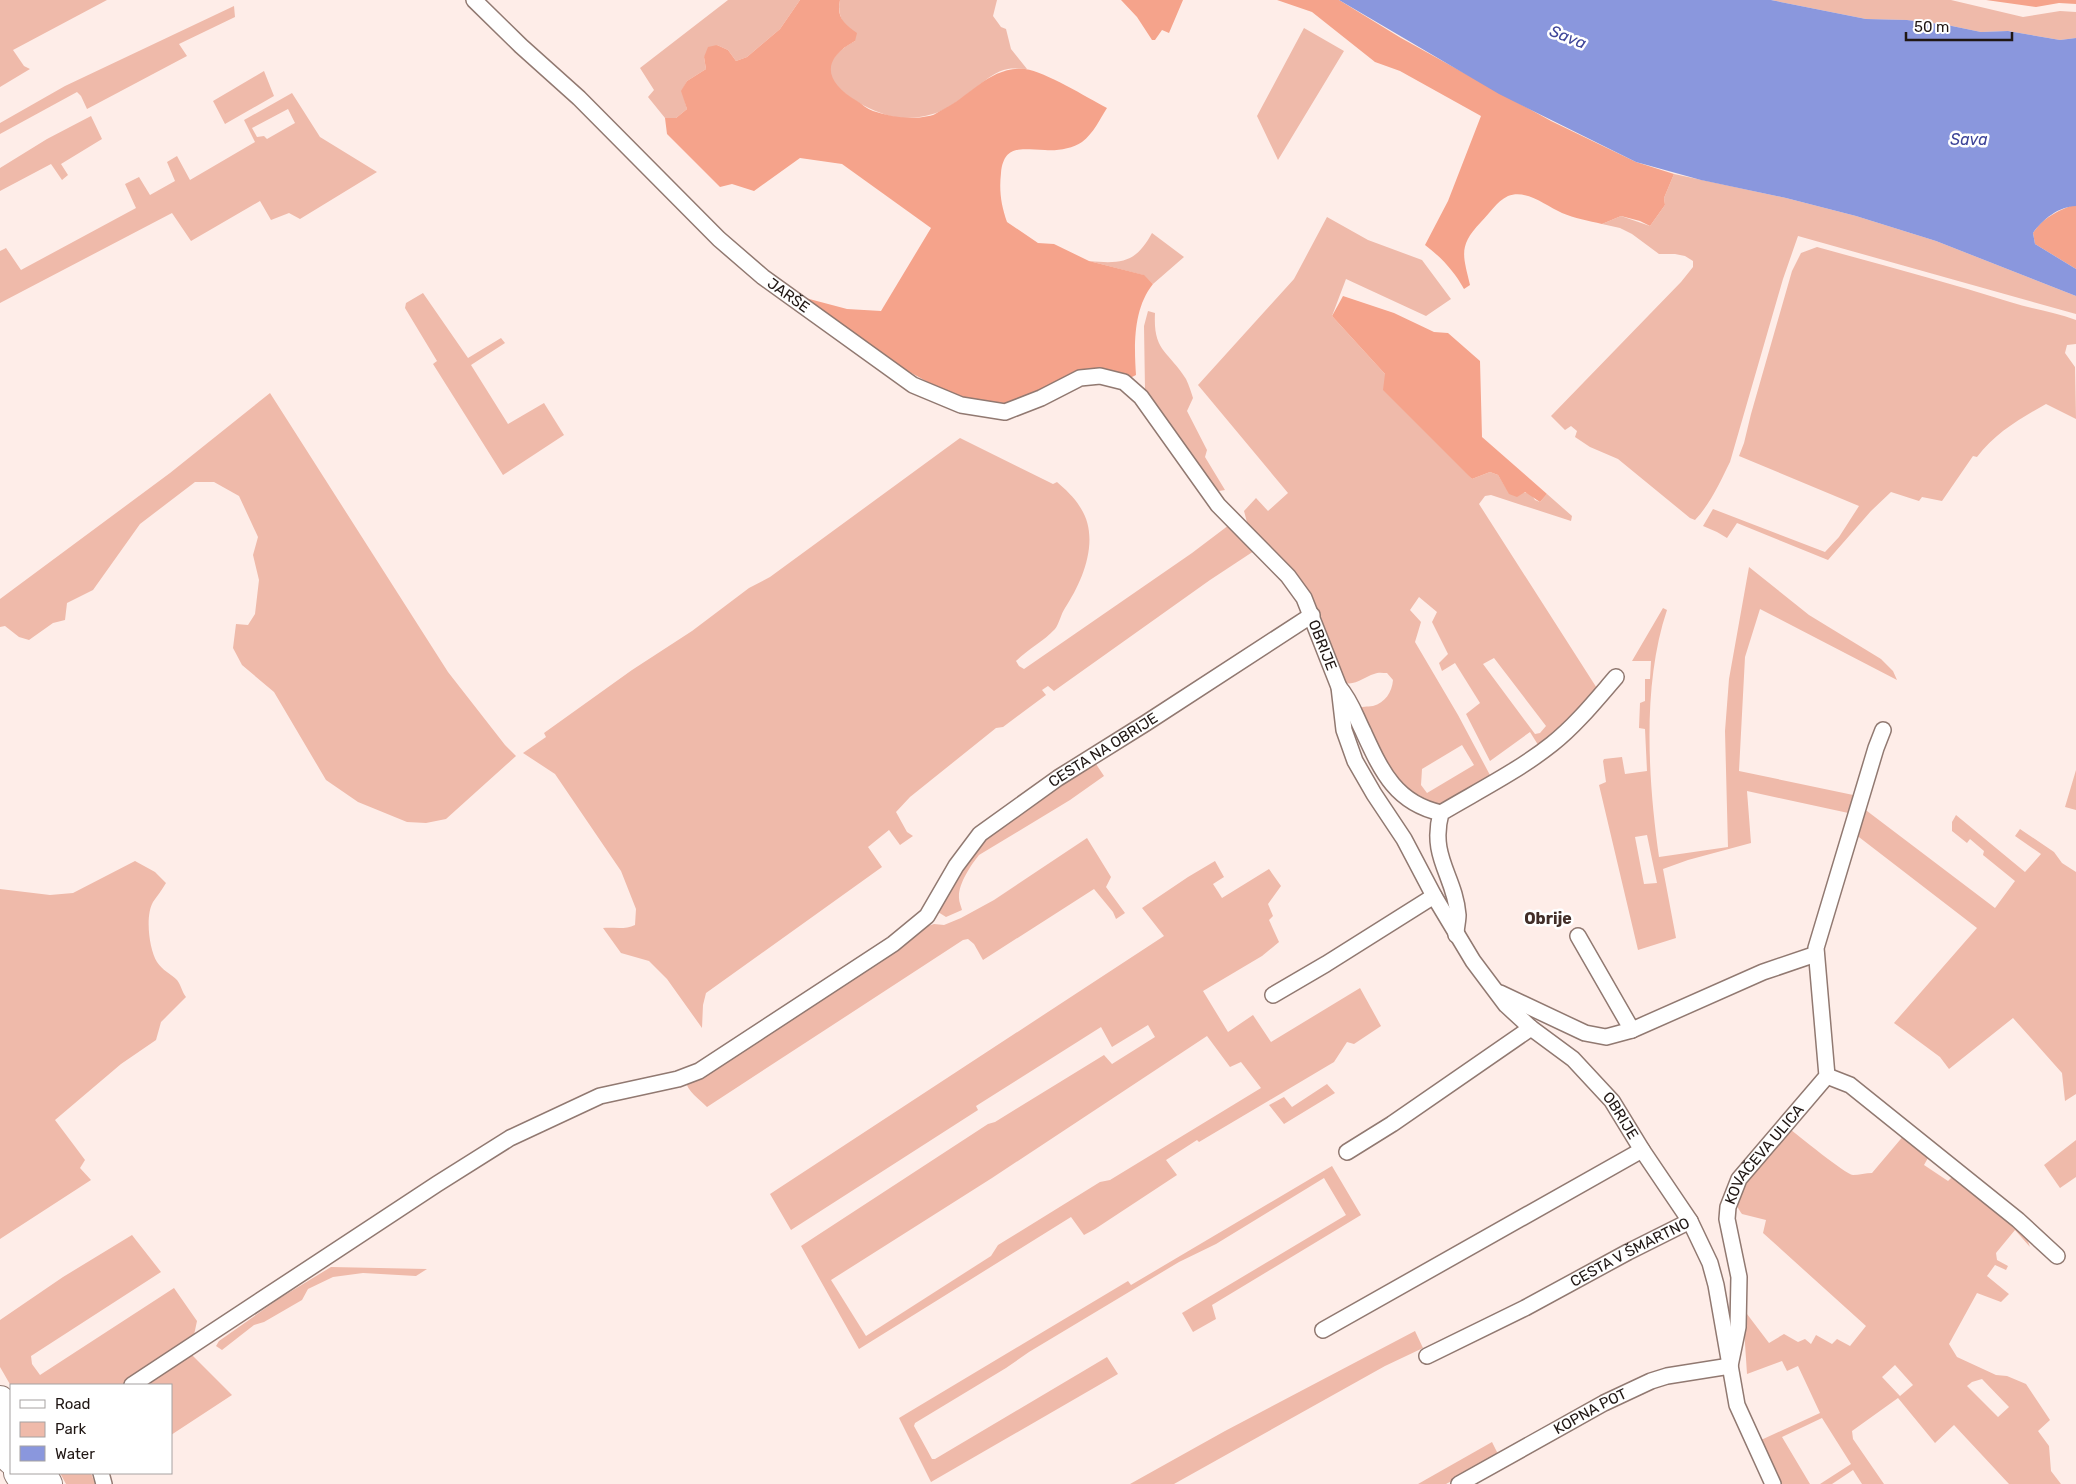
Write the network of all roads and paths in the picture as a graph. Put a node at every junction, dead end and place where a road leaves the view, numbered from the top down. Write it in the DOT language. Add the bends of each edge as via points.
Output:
graph roads {
  1 [pos="474,0"];
  2 [pos="1159,424"];
  3 [pos="1312,615"];
  4 [pos="1616,678"];
  5 [pos="1339,687"];
  6 [pos="1883,730"];
  7 [pos="1441,813"];
  8 [pos="1434,896"];
  9 [pos="1456,935"];
  10 [pos="1578,936"];
  11 [pos="1816,954"];
  12 [pos="1496,991"];
  13 [pos="1273,995"];
  14 [pos="1532,1028"];
  15 [pos="1632,1030"];
  16 [pos="1827,1076"];
  17 [pos="1642,1150"];
  18 [pos="1347,1152"];
  19 [pos="1690,1221"];
  20 [pos="2057,1256"];
  21 [pos="1323,1330"];
  22 [pos="1427,1356"];
  23 [pos="1730,1366"];
  24 [pos="134,1384"];
  25 [pos="0,1400"];
  26 [pos="10,1418"];
  27 [pos="0,1441"];
  28 [pos="10,1458"];
  29 [pos="1459,1484"];
  30 [pos="1773,1484"];
  1 -- 2 [label="street, JARŠE" via="579,98 719,239 756,271 913,385 961,405 1005,412 1080,378 1100,376 1124,382 1141,397"];
  2 -- 3 [label="street, OBRIJE" via="1218,505 1294,583"];
  3 -- 5 [label="street, OBRIJE"];
  3 -- 24 [label="street, CESTA NA OBRIJE" via="1058,778 980,834 956,866 927,916 893,944 699,1071 678,1079 600,1096 510,1138"];
  4 -- 7 [label="street" via="1552,744"];
  5 -- 7 [label="street" via="1354,708 1393,786 1417,805"];
  5 -- 8 [label="street, OBRIJE" via="1344,730 1355,761 1404,839"];
  6 -- 11 [label="street"];
  7 -- 9 [label="street" via="1439,850 1458,915"];
  8 -- 9 [label="street, OBRIJE"];
  8 -- 13 [label="street"];
  9 -- 12 [label="street, OBRIJE"];
  10 -- 15 [label="street"];
  11 -- 15 [label="street" via="1763,972"];
  11 -- 16 [label="street"];
  12 -- 14 [label="street, OBRIJE"];
  12 -- 15 [label="street" via="1585,1033 1606,1037"];
  14 -- 17 [label="street, OBRIJE" via="1573,1059 1612,1101"];
  14 -- 18 [label="street"];
  16 -- 20 [label="street" via="1850,1085 2018,1220"];
  16 -- 23 [label="street, KOVAČEVA ULICA" via="1750,1164 1738,1180 1728,1207 1727,1219 1739,1278 1738,1327"];
  17 -- 19 [label="street, OBRIJE"];
  17 -- 21 [label="street"];
  19 -- 22 [label="street, CESTA V ŠMARTNO"];
  19 -- 23 [label="street, CESTA V ŠMARTNO" via="1716,1285"];
  23 -- 29 [label="street, KOPNA POT" via="1652,1381"];
  23 -- 30 [label="street, CESTA V ŠMARTNO" via="1738,1405"];
  25 -- 26 [label="highway"];
  27 -- 28 [label="highway"];
}
